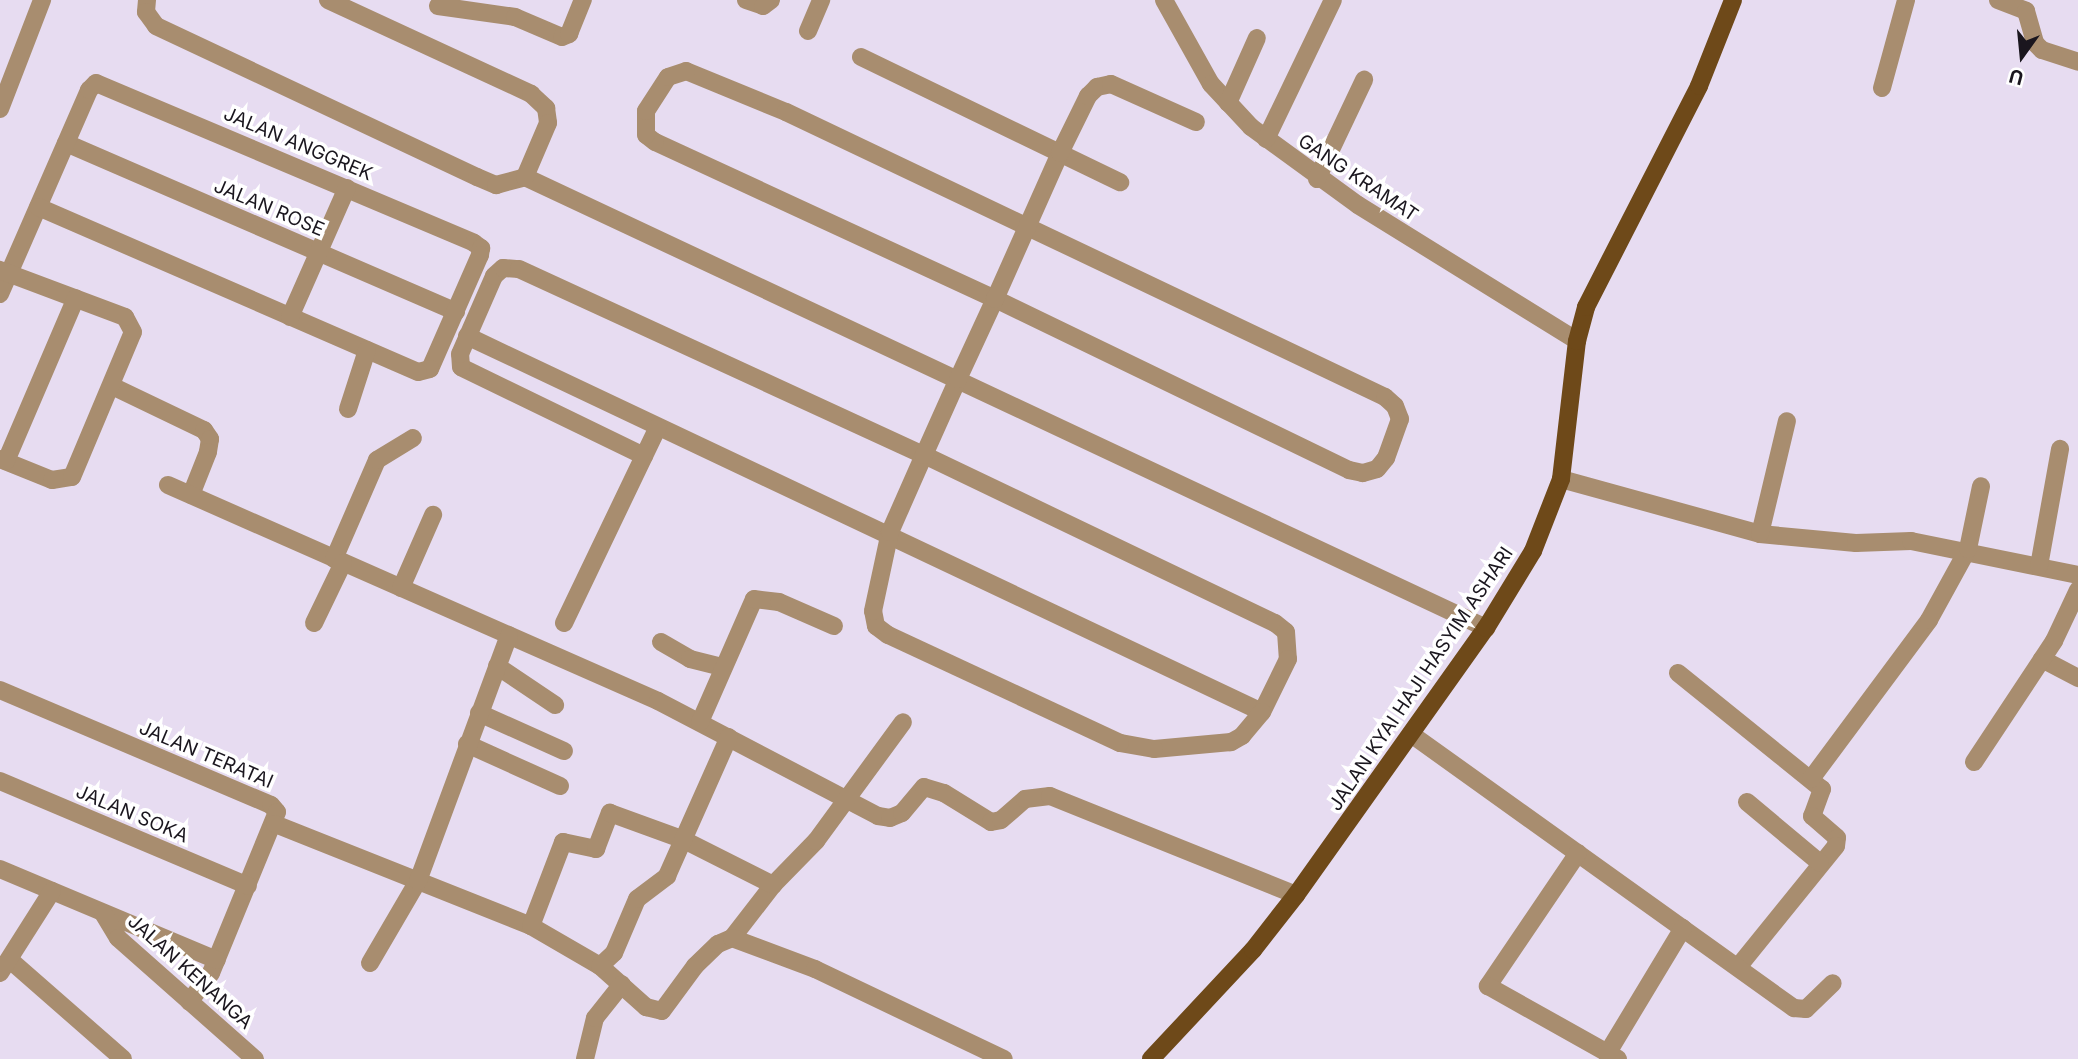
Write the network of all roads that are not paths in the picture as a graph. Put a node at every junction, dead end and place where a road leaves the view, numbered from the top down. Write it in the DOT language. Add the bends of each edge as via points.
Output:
graph roads {
  1 [pos="42,0"];
  2 [pos="147,0"];
  3 [pos="328,0"];
  4 [pos="583,0"];
  5 [pos="746,0"];
  6 [pos="771,0"];
  7 [pos="821,0"];
  8 [pos="1164,0"];
  9 [pos="1333,0"];
  10 [pos="1733,0"];
  11 [pos="1906,0"];
  12 [pos="1997,0"];
  13 [pos="438,6"];
  14 [pos="807,31"];
  15 [pos="1257,38"];
  16 [pos="861,57"];
  17 [pos="2078,62"];
  18 [pos="1364,80"];
  19 [pos="1882,88"];
  20 [pos="1228,103"];
  21 [pos="0,109"];
  22 [pos="1196,122"];
  23 [pos="1266,139"];
  24 [pos="66,143"];
  25 [pos="1060,153"];
  26 [pos="525,177"];
  27 [pos="1317,178"];
  28 [pos="1120,181"];
  29 [pos="347,188"];
  30 [pos="38,207"];
  31 [pos="1027,227"];
  32 [pos="318,253"];
  33 [pos="5,272"];
  34 [pos="0,294"];
  35 [pos="76,298"];
  36 [pos="995,299"];
  37 [pos="456,312"];
  38 [pos="290,317"];
  39 [pos="467,337"];
  40 [pos="1577,341"];
  41 [pos="367,350"];
  42 [pos="958,379"];
  43 [pos="112,386"];
  44 [pos="348,409"];
  45 [pos="1787,421"];
  46 [pos="659,427"];
  47 [pos="413,438"];
  48 [pos="2060,449"];
  49 [pos="924,455"];
  50 [pos="644,456"];
  51 [pos="3,460"];
  52 [pos="1561,479"];
  53 [pos="168,485"];
  54 [pos="1981,486"];
  55 [pos="191,495"];
  56 [pos="433,515"];
  57 [pos="890,532"];
  58 [pos="1760,534"];
  59 [pos="1968,549"];
  60 [pos="338,561"];
  61 [pos="2039,566"];
  62 [pos="2078,575"];
  63 [pos="401,588"];
  64 [pos="2078,590"];
  65 [pos="314,623"];
  66 [pos="564,623"];
  67 [pos="834,626"];
  68 [pos="1486,628"];
  69 [pos="509,635"];
  70 [pos="662,642"];
  71 [pos="2042,659"];
  72 [pos="498,666"];
  73 [pos="723,667"];
  74 [pos="1678,673"];
  75 [pos="2078,678"];
  76 [pos="0,690"];
  77 [pos="555,705"];
  78 [pos="1262,712"];
  79 [pos="479,713"];
  80 [pos="700,722"];
  81 [pos="903,722"];
  82 [pos="1411,734"];
  83 [pos="729,737"];
  84 [pos="467,744"];
  85 [pos="564,751"];
  86 [pos="1974,762"];
  87 [pos="1811,779"];
  88 [pos="0,781"];
  89 [pos="560,786"];
  90 [pos="848,800"];
  91 [pos="1747,802"];
  92 [pos="275,824"];
  93 [pos="684,840"];
  94 [pos="1578,853"];
  95 [pos="1820,863"];
  96 [pos="0,869"];
  97 [pos="418,881"];
  98 [pos="773,885"];
  99 [pos="248,886"];
  100 [pos="52,891"];
  101 [pos="1296,895"];
  102 [pos="103,913"];
  103 [pos="531,926"];
  104 [pos="1683,928"];
  105 [pos="732,938"];
  106 [pos="217,960"];
  107 [pos="370,963"];
  108 [pos="4,965"];
  109 [pos="600,967"];
  110 [pos="1738,967"];
  111 [pos="1833,983"];
  112 [pos="622,984"];
  113 [pos="189,1002"];
  114 [pos="1612,1056"];
  115 [pos="123,1059"];
  116 [pos="255,1059"];
  117 [pos="585,1059"];
  118 [pos="1004,1059"];
  119 [pos="1151,1059"];
  1 -- 21 [label="street"];
  2 -- 26 [label="street" via="146,12 156,26 464,171 496,185"];
  3 -- 26 [label="street" via="531,94 546,108 548,123"];
  4 -- 13 [label="street" via="569,34 562,37 514,17"];
  5 -- 6 [label="street" via="764,6"];
  7 -- 14 [label="street"];
  8 -- 20 [label="street, GANG KRAMAT" via="1211,84"];
  9 -- 23 [label="street"];
  10 -- 40 [label="main road, JALAN KYAI HAJI HASYIM ASHARI" via="1699,86 1599,276"];
  11 -- 19 [label="street"];
  12 -- 17 [label="street" via="2026,11 2035,43 2042,50"];
  15 -- 20 [label="street"];
  16 -- 25 [label="street"];
  18 -- 27 [label="street"];
  20 -- 23 [label="street, GANG KRAMAT"];
  22 -- 25 [label="street" via="1126,88 1097,87"];
  23 -- 27 [label="street, GANG KRAMAT"];
  24 -- 29 [label="street, JALAN ANGGREK" via="96,83"];
  24 -- 30 [label="street"];
  24 -- 32 [label="street, JALAN ROSE"];
  25 -- 28 [label="street"];
  25 -- 31 [label="street"];
  26 -- 42 [label="street"];
  27 -- 40 [label="street, GANG KRAMAT"];
  29 -- 32 [label="street"];
  29 -- 37 [label="street, JALAN ANGGREK" via="481,248"];
  30 -- 33 [label="street"];
  30 -- 38 [label="street"];
  31 -- 36 [label="street"];
  31 -- 36 [label="street" via="786,112 686,71 668,77 646,111 646,135 655,142"];
  31 -- 36 [label="street" via="1385,397 1400,419 1398,433 1377,469 1349,470"];
  32 -- 37 [label="street, JALAN ROSE"];
  32 -- 38 [label="street"];
  33 -- 34 [label="street"];
  33 -- 35 [label="street"];
  35 -- 43 [label="street" via="125,317 132,327"];
  35 -- 51 [label="street"];
  36 -- 42 [label="street"];
  37 -- 41 [label="street" via="425,372"];
  38 -- 41 [label="street"];
  39 -- 46 [label="street"];
  39 -- 49 [label="street" via="494,276 503,268 519,269"];
  39 -- 50 [label="street" via="459,361 467,372"];
  40 -- 52 [label="main road, JALAN KYAI HAJI HASYIM ASHARI"];
  41 -- 44 [label="street"];
  42 -- 49 [label="street"];
  42 -- 68 [label="street"];
  43 -- 51 [label="street" via="72,477 52,480"];
  43 -- 55 [label="street" via="204,430 210,439 208,452"];
  45 -- 58 [label="street"];
  46 -- 50 [label="street"];
  46 -- 57 [label="street"];
  47 -- 60 [label="street" via="377,460"];
  48 -- 61 [label="street"];
  49 -- 57 [label="street"];
  49 -- 78 [label="street" via="1275,623 1286,632 1290,646"];
  50 -- 66 [label="street"];
  52 -- 58 [label="street"];
  52 -- 68 [label="main road, JALAN KYAI HAJI HASYIM ASHARI" via="1533,551"];
  53 -- 55 [label="street"];
  54 -- 59 [label="street"];
  55 -- 60 [label="street"];
  56 -- 63 [label="street"];
  57 -- 78 [label="street"];
  57 -- 78 [label="street" via="873,611 876,626 888,635 1137,748 1231,742 1251,729"];
  58 -- 59 [label="street" via="1845,542 1912,541"];
  59 -- 61 [label="street"];
  59 -- 87 [label="street" via="1930,620"];
  60 -- 63 [label="street"];
  60 -- 65 [label="street"];
  61 -- 62 [label="street"];
  63 -- 69 [label="street"];
  64 -- 71 [label="street"];
  67 -- 73 [label="street" via="779,601 754,600"];
  68 -- 82 [label="main road, JALAN KYAI HAJI HASYIM ASHARI"];
  69 -- 72 [label="street"];
  69 -- 80 [label="street"];
  70 -- 73 [label="street" via="690,659"];
  71 -- 75 [label="street"];
  71 -- 86 [label="street"];
  72 -- 77 [label="street"];
  72 -- 79 [label="street"];
  73 -- 80 [label="street"];
  74 -- 87 [label="street"];
  76 -- 92 [label="street, JALAN TERATAI" via="271,805 277,812"];
  79 -- 84 [label="street"];
  79 -- 85 [label="street"];
  80 -- 83 [label="street"];
  81 -- 90 [label="street"];
  82 -- 94 [label="street"];
  82 -- 101 [label="main road, JALAN KYAI HAJI HASYIM ASHARI"];
  83 -- 90 [label="street"];
  83 -- 93 [label="street"];
  84 -- 89 [label="street"];
  84 -- 97 [label="street"];
  87 -- 95 [label="street" via="1822,789 1812,816 1837,838 1836,846"];
  88 -- 99 [label="street, JALAN SOKA"];
  90 -- 98 [label="street"];
  90 -- 101 [label="street" via="890,818 902,813 917,791 934,787 991,821 1001,820 1025,799 1050,796"];
  91 -- 95 [label="street"];
  92 -- 97 [label="street"];
  92 -- 99 [label="street"];
  93 -- 98 [label="street"];
  93 -- 103 [label="street" via="610,813 596,849 563,842"];
  93 -- 109 [label="street" via="667,876 637,899 614,953"];
  94 -- 104 [label="street"];
  94 -- 114 [label="street" via="1488,986"];
  95 -- 110 [label="street"];
  96 -- 100 [label="street, JALAN KENANGA"];
  97 -- 103 [label="street"];
  97 -- 107 [label="street"];
  98 -- 105 [label="street"];
  99 -- 106 [label="street"];
  100 -- 102 [label="street, JALAN KENANGA"];
  100 -- 108 [label="street"];
  101 -- 119 [label="main road, JALAN KYAI HAJI HASYIM ASHARI" via="1253,950"];
  102 -- 106 [label="street, JALAN KENANGA"];
  102 -- 113 [label="street, JALAN KENANGA" via="118,938"];
  103 -- 109 [label="street"];
  104 -- 110 [label="street"];
  104 -- 114 [label="street"];
  105 -- 112 [label="street" via="703,959 662,1011 646,1007"];
  105 -- 118 [label="street" via="815,969"];
  106 -- 113 [label="street"];
  108 -- 115 [label="street"];
  109 -- 112 [label="street"];
  110 -- 111 [label="street" via="1794,1008 1806,1009"];
  112 -- 117 [label="street" via="595,1018"];
  113 -- 116 [label="street, JALAN KENANGA"];
}
